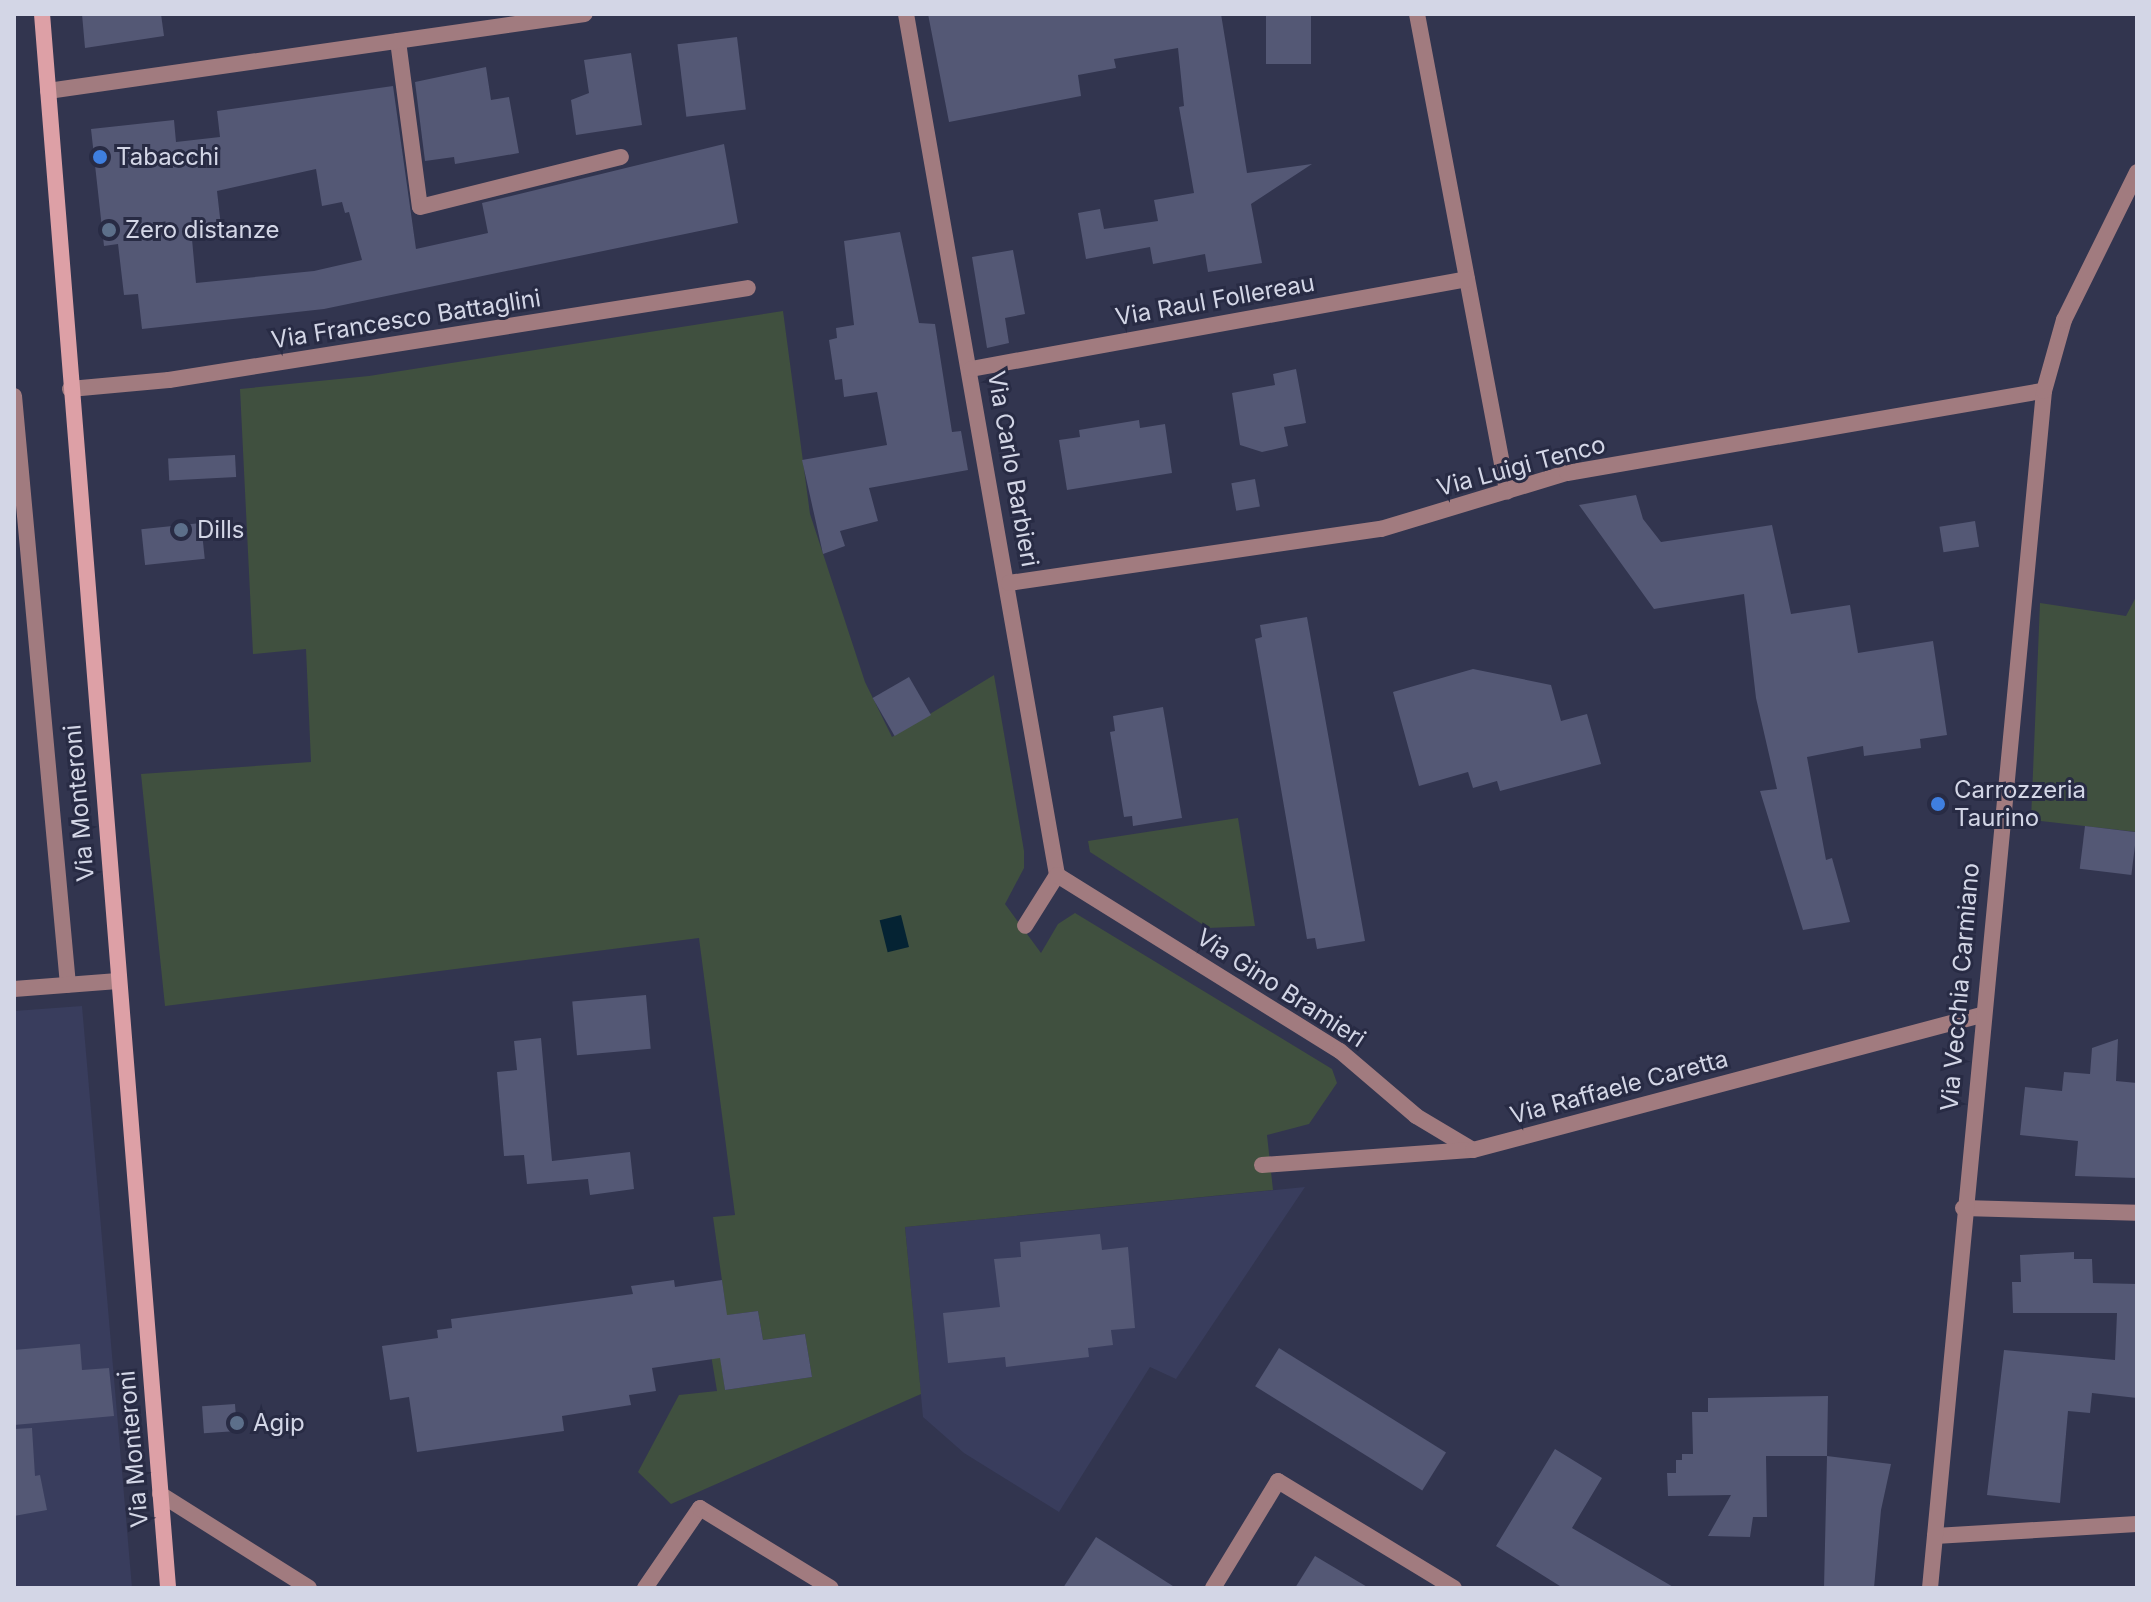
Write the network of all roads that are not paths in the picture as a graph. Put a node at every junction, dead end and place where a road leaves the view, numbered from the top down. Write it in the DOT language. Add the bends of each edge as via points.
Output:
graph roads {
  1 [pos="42,14"];
  2 [pos="585,14"];
  3 [pos="906,14"];
  4 [pos="1417,14"];
  5 [pos="398,41"];
  6 [pos="48,91"];
  7 [pos="621,157"];
  8 [pos="2137,172"];
  9 [pos="1467,279"];
  10 [pos="748,288"];
  11 [pos="971,369"];
  12 [pos="70,389"];
  13 [pos="2044,391"];
  14 [pos="14,396"];
  15 [pos="1507,492"];
  16 [pos="1009,583"];
  17 [pos="1057,875"];
  18 [pos="1025,926"];
  19 [pos="118,981"];
  20 [pos="68,985"];
  21 [pos="14,989"];
  22 [pos="1981,1015"];
  23 [pos="1473,1150"];
  24 [pos="1262,1165"];
  25 [pos="1963,1208"];
  26 [pos="2137,1213"];
  27 [pos="160,1494"];
  28 [pos="2137,1524"];
  29 [pos="1935,1536"];
  30 [pos="168,1588"];
  31 [pos="309,1588"];
  32 [pos="645,1588"];
  33 [pos="831,1588"];
  34 [pos="1213,1588"];
  35 [pos="1454,1588"];
  36 [pos="1930,1588"];
  1 -- 6 [label="main road, Via Monteroni"];
  2 -- 5 [label="street"];
  3 -- 11 [label="street, Via Carlo Barbieri"];
  4 -- 9 [label="street"];
  5 -- 6 [label="street"];
  5 -- 7 [label="street" via="420,207"];
  6 -- 12 [label="main road, Via Monteroni"];
  8 -- 13 [label="street, Via Vecchia Carmiano" via="2064,320"];
  9 -- 11 [label="street, Via Raul Follereau"];
  9 -- 15 [label="street"];
  10 -- 12 [label="street, Via Francesco Battaglini" via="169,380"];
  11 -- 16 [label="street, Via Carlo Barbieri"];
  12 -- 19 [label="main road, Via Monteroni"];
  13 -- 15 [label="street, Via Luigi Tenco" via="1567,473"];
  13 -- 22 [label="street, Via Vecchia Carmiano"];
  14 -- 20 [label="street, Via Monteroni"];
  15 -- 16 [label="street, Via Luigi Tenco" via="1381,529"];
  16 -- 17 [label="street, Via Carlo Barbieri"];
  17 -- 18 [label="street"];
  17 -- 23 [label="street, Via Gino Bramieri" via="1340,1051 1416,1116"];
  19 -- 20 [label="street"];
  19 -- 27 [label="main road, Via Monteroni"];
  20 -- 21 [label="street"];
  22 -- 23 [label="street, Via Raffaele Caretta"];
  22 -- 25 [label="street, Via Vecchia Carmiano"];
  23 -- 24 [label="street, Via Raffaele Caretta"];
  25 -- 26 [label="street"];
  25 -- 29 [label="street, Via Vecchia Carmiano"];
  27 -- 30 [label="main road, Via Monteroni"];
  27 -- 31 [label="street"];
  28 -- 29 [label="street"];
  29 -- 36 [label="street, Via Vecchia Carmiano"];
  32 -- 33 [label="street" via="700,1508"];
  34 -- 35 [label="street" via="1278,1481"];
}
